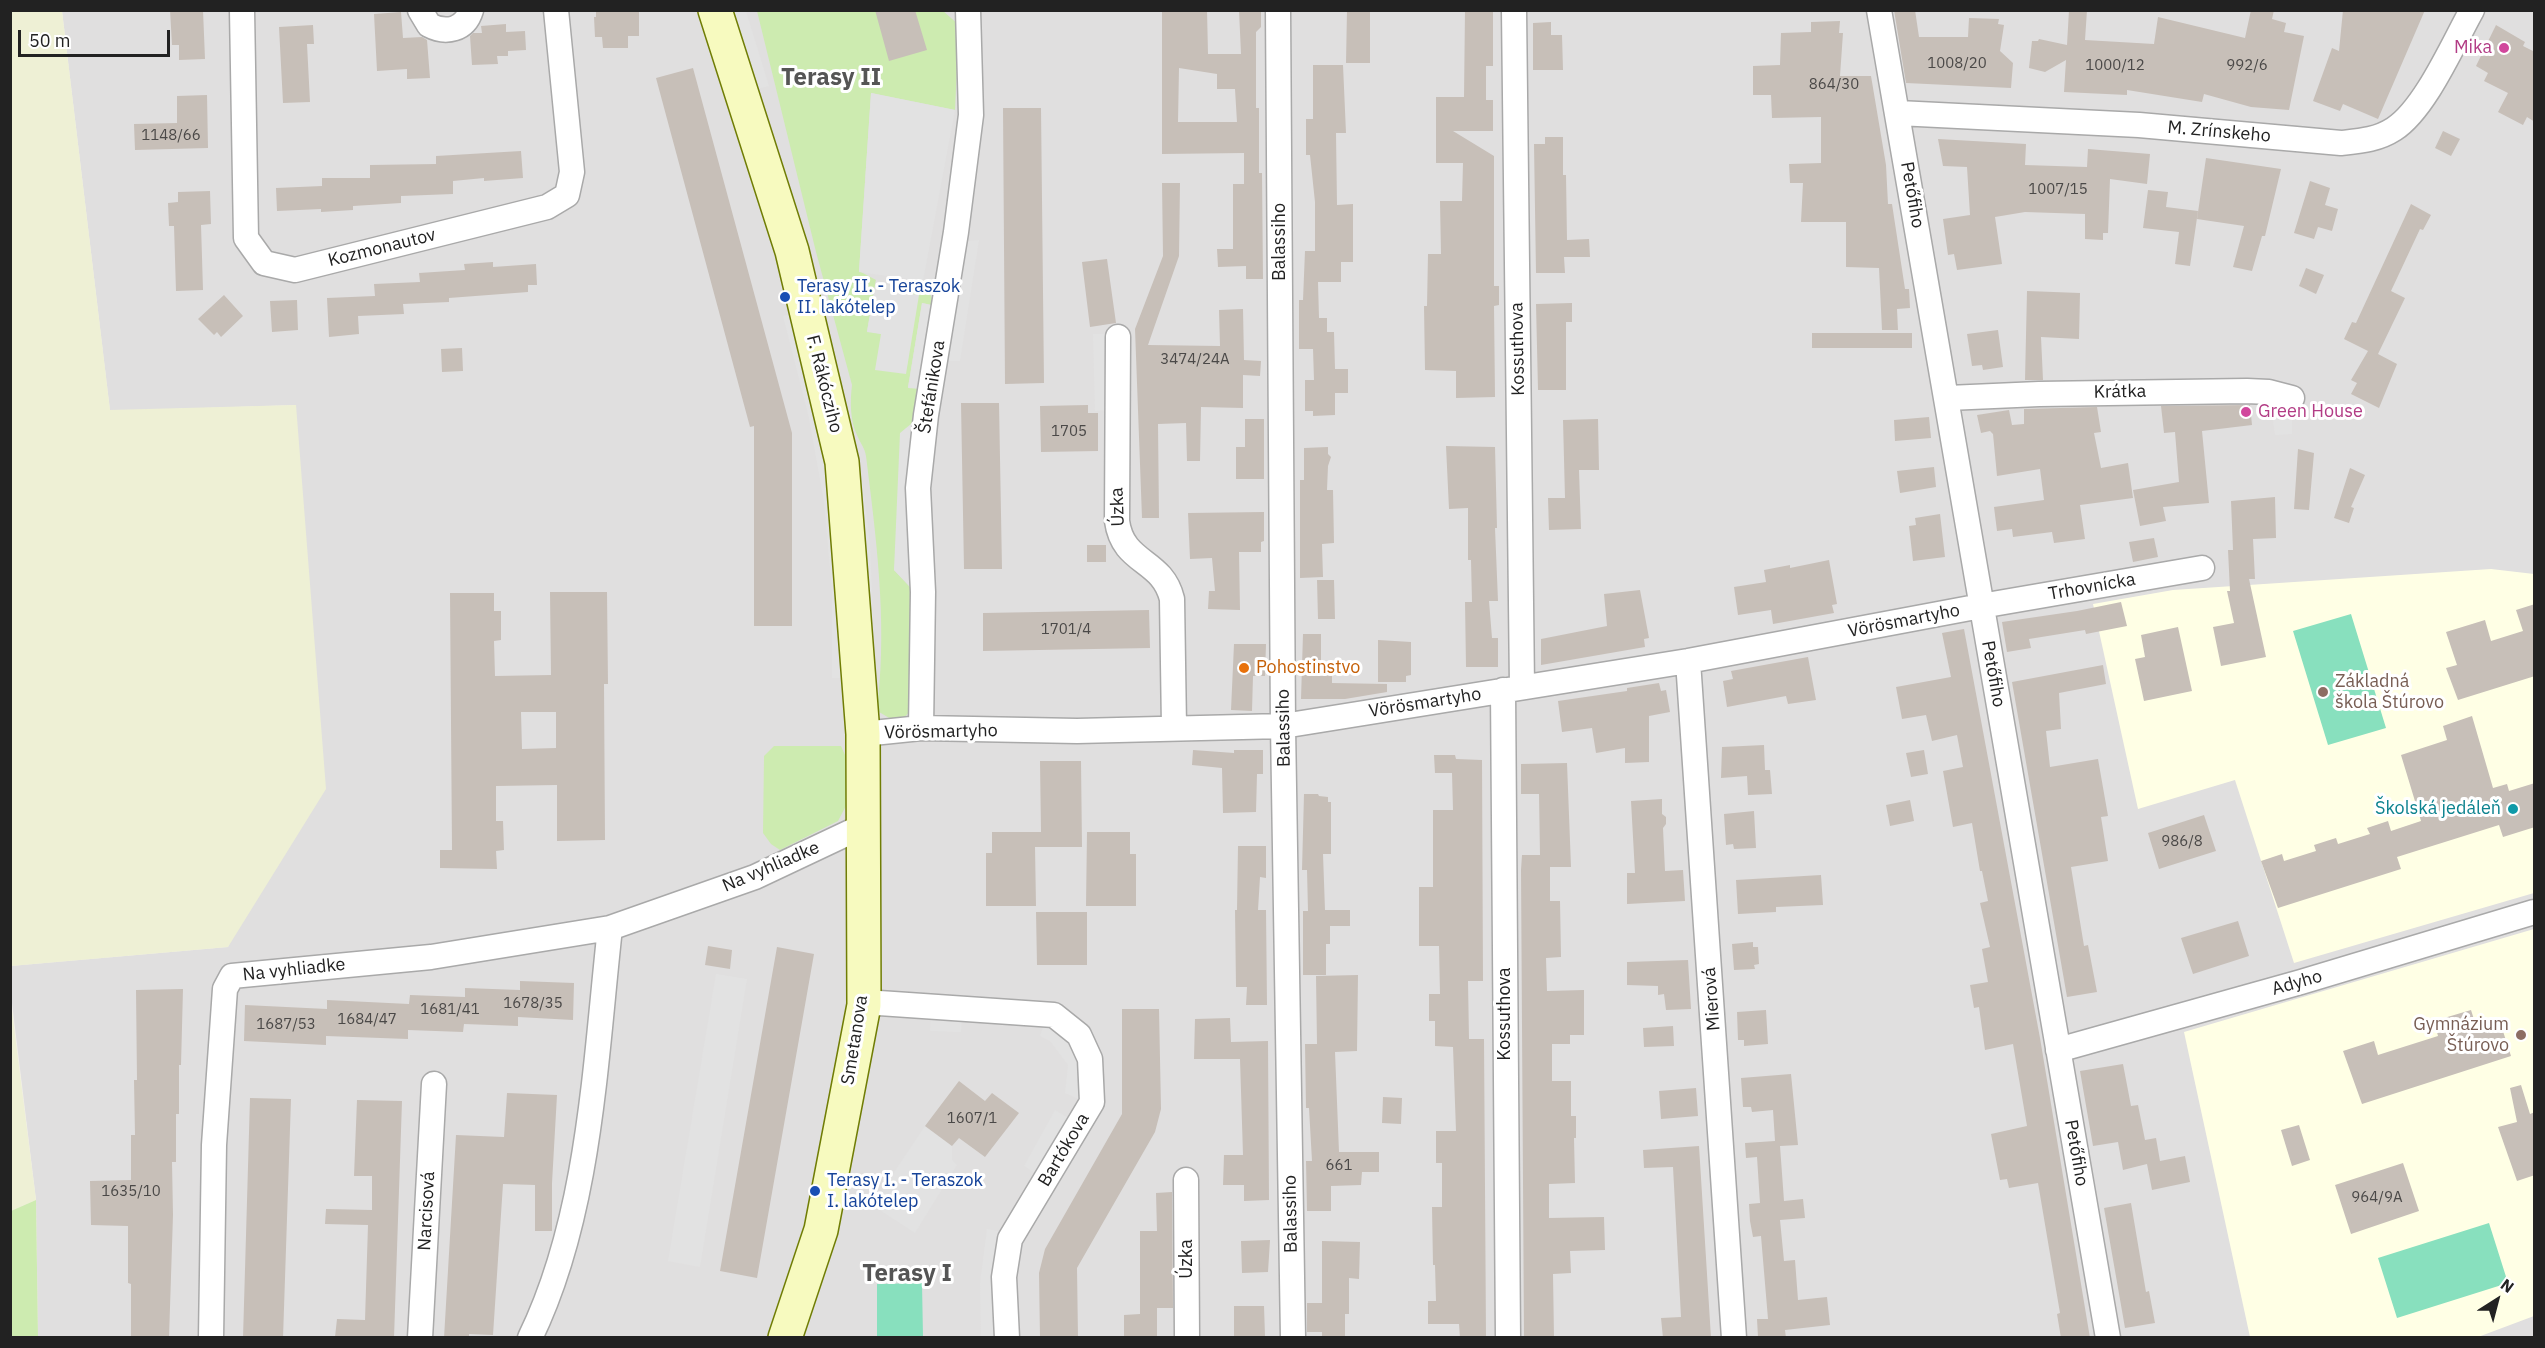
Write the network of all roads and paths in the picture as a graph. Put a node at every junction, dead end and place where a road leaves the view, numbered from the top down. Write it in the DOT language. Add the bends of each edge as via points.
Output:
graph roads {
  1 [pos="242,10"];
  2 [pos="420,10"];
  3 [pos="471,10"];
  4 [pos="555,10"];
  5 [pos="715,10"];
  6 [pos="968,10"];
  7 [pos="1278,10"];
  8 [pos="1514,10"];
  9 [pos="1880,10"];
  10 [pos="2472,10"];
  11 [pos="1898,113"];
  12 [pos="1118,338"];
  13 [pos="1948,398"];
  14 [pos="2292,398"];
  15 [pos="2202,567"];
  16 [pos="1981,606"];
  17 [pos="1688,661"];
  18 [pos="1512,688"];
  19 [pos="1283,726"];
  20 [pos="1174,727"];
  21 [pos="921,728"];
  22 [pos="863,734"];
  23 [pos="863,826"];
  24 [pos="2535,912"];
  25 [pos="610,928"];
  26 [pos="864,1005"];
  27 [pos="2058,1050"];
  28 [pos="434,1084"];
  29 [pos="1186,1180"];
  30 [pos="210,1338"];
  31 [pos="420,1338"];
  32 [pos="530,1338"];
  33 [pos="785,1338"];
  34 [pos="1007,1338"];
  35 [pos="1187,1338"];
  36 [pos="1293,1338"];
  37 [pos="1508,1338"];
  38 [pos="1734,1338"];
  39 [pos="2108,1338"];
  1 -- 4 [label="street, Kozmonautov" via="246,238 264,262 295,270 547,207 567,195 572,172"];
  2 -- 3 [label="street" via="429,26 447,31 462,25"];
  5 -- 22 [label="street, F. Rákócziho" via="792,251 842,462"];
  6 -- 21 [label="street, Štefánikova" via="971,115 918,488 923,592"];
  7 -- 19 [label="street, Balassiho"];
  8 -- 18 [label="street, Kossuthova"];
  9 -- 11 [label="street, Petőfiho"];
  10 -- 11 [label="street, M. Zrínskeho" via="2420,103 2394,129 2367,141 2341,143 2139,125"];
  11 -- 13 [label="street, Petőfiho"];
  12 -- 20 [label="street, Úzka" via="1119,537 1169,586"];
  13 -- 14 [label="street, Krátka" via="2247,391"];
  13 -- 16 [label="street, Petőfiho"];
  15 -- 16 [label="street, Trhovnícka"];
  16 -- 17 [label="street, Vörösmartyho"];
  16 -- 27 [label="street, Petőfiho"];
  17 -- 18 [label="street, Vörösmartyho"];
  17 -- 38 [label="street, Mierová"];
  18 -- 19 [label="street, Vörösmartyho"];
  18 -- 37 [label="street, Kossuthova"];
  19 -- 20 [label="street, Vörösmartyho"];
  19 -- 36 [label="street, Balassiho"];
  20 -- 21 [label="street, Vörösmartyho" via="1056,731"];
  21 -- 22 [label="street, Vörösmartyho"];
  22 -- 23 [label="street, Smetanova"];
  23 -- 25 [label="street, Na vyhliadke" via="755,877"];
  23 -- 26 [label="street, Smetanova"];
  24 -- 27 [label="street, Adyho"];
  25 -- 30 [label="street, Na vyhliadke" via="431,957 232,976 225,989 214,1145"];
  25 -- 32 [label="street" via="573,1215 552,1287"];
  26 -- 33 [label="street, Smetanova" via="821,1230"];
  26 -- 34 [label="street, Bartókova" via="1054,1015 1079,1035 1090,1059 1092,1102 1011,1239 1004,1277"];
  27 -- 39 [label="street, Petőfiho"];
  28 -- 31 [label="street, Narcisová"];
  29 -- 35 [label="street, Úzka"];
}
